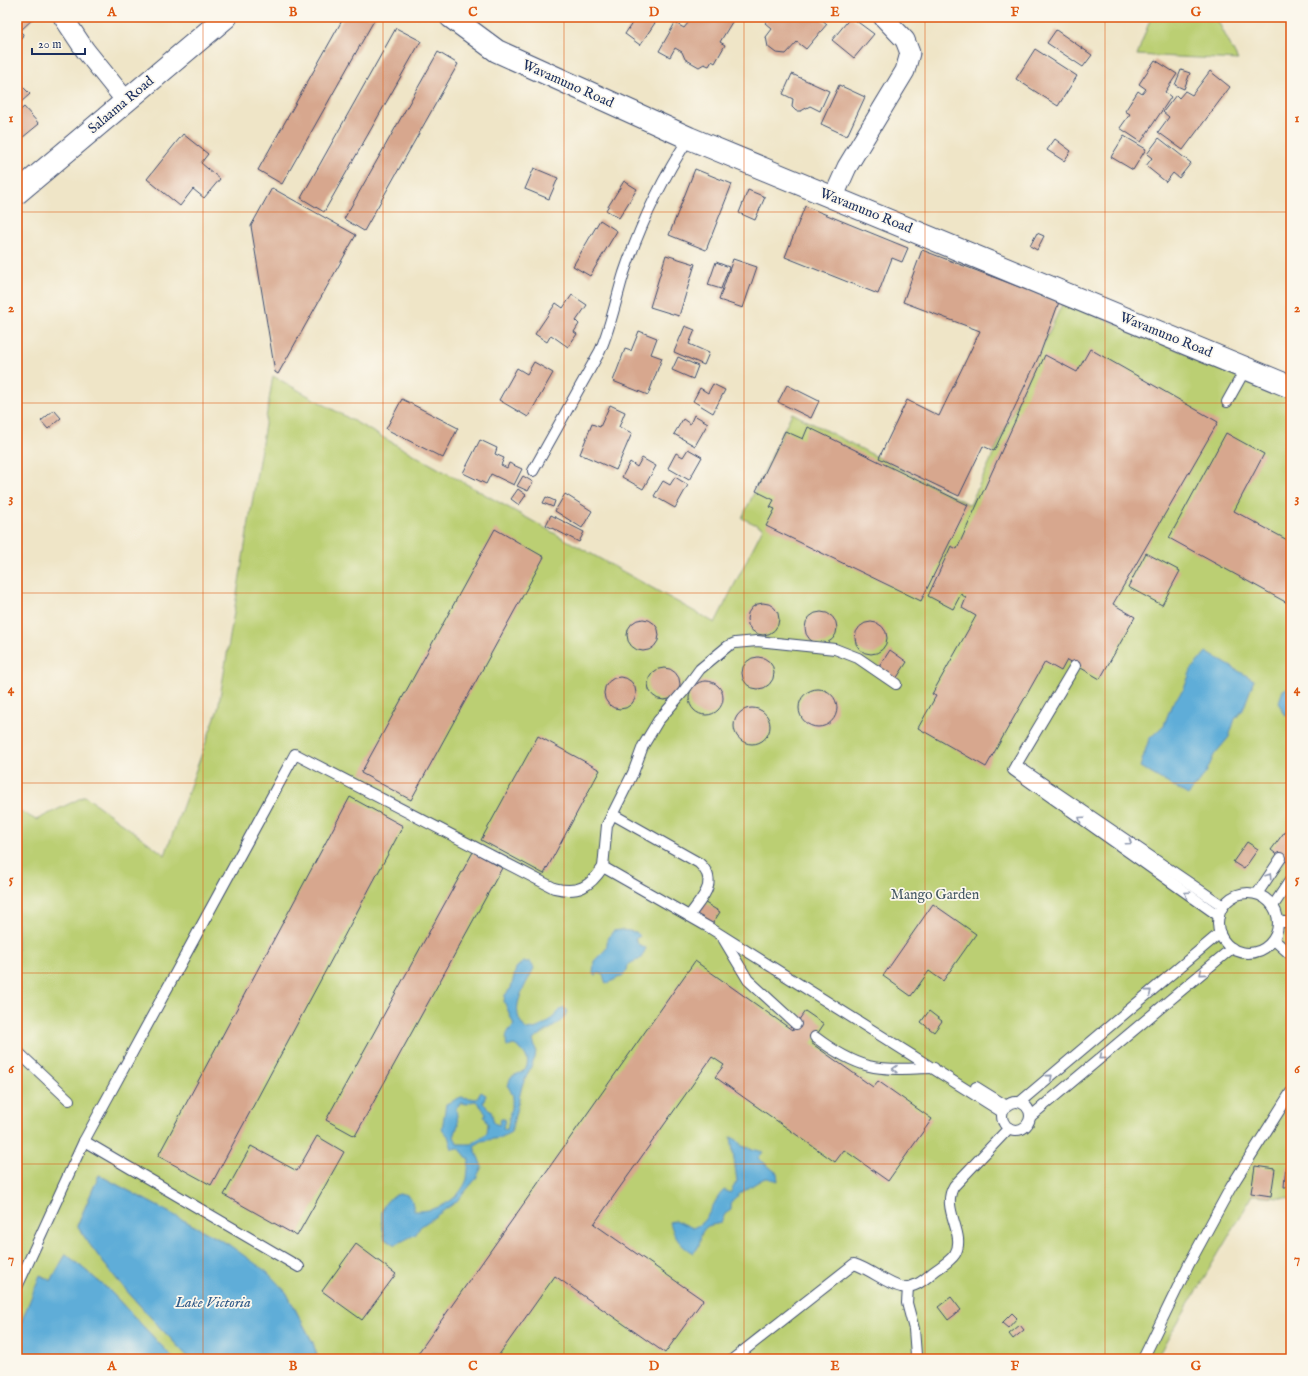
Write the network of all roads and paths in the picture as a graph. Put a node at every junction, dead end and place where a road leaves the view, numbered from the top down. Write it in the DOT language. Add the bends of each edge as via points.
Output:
graph roads {
  1 [pos="63,17"];
  2 [pos="226,17"];
  3 [pos="451,17"];
  4 [pos="883,17"];
  5 [pos="126,101"];
  6 [pos="689,138"];
  7 [pos="17,193"];
  8 [pos="833,198"];
  9 [pos="1246,368"];
  10 [pos="1291,387"];
  11 [pos="1227,402"];
  12 [pos="533,470"];
  13 [pos="1075,666"];
  14 [pos="896,684"];
  15 [pos="1014,768"];
  16 [pos="612,814"];
  17 [pos="1281,858"];
  18 [pos="603,867"];
  19 [pos="1291,879"];
  20 [pos="1257,894"];
  21 [pos="1223,906"];
  22 [pos="1273,906"];
  23 [pos="689,916"];
  24 [pos="1219,916"];
  25 [pos="1279,922"];
  26 [pos="1291,922"];
  27 [pos="710,928"];
  28 [pos="1220,933"];
  29 [pos="723,937"];
  30 [pos="1274,940"];
  31 [pos="1232,948"];
  32 [pos="1291,955"];
  33 [pos="796,1024"];
  34 [pos="815,1038"];
  35 [pos="17,1051"];
  36 [pos="934,1068"];
  37 [pos="1291,1092"];
  38 [pos="69,1100"];
  39 [pos="1020,1102"];
  40 [pos="1004,1109"];
  41 [pos="1030,1117"];
  42 [pos="1009,1128"];
  43 [pos="84,1141"];
  44 [pos="299,1267"];
  45 [pos="17,1287"];
  46 [pos="908,1287"];
  47 [pos="916,1354"];
  48 [pos="733,1359"];
  49 [pos="1143,1359"];
  1 -- 5 [label="street" via="85,50"];
  2 -- 5 [label="main road, Salaama Road"];
  3 -- 6 [label="main road, Wavamuno Road" via="496,51"];
  4 -- 8 [label="street" via="905,40 910,53 905,70 847,167"];
  5 -- 7 [label="main road, Salaama Road"];
  6 -- 8 [label="main road, Wavamuno Road"];
  6 -- 12 [label="lane" via="672,165 624,272 607,335 600,351"];
  8 -- 9 [label="main road, Wavamuno Road"];
  9 -- 10 [label="main road, Wavamuno Road"];
  9 -- 11 [label="lane"];
  13 -- 15 [label="lane"];
  14 -- 16 [label="lane" via="858,658 835,649 757,641 735,643 700,668 658,721 643,746 633,773"];
  15 -- 21 [label="lane, one-way"];
  24 -- 15 [label="lane, one-way"];
  16 -- 18 [label="lane" via="605,834"];
  16 -- 23 [label="lane" via="699,863 707,872 710,878 709,886"];
  20 -- 17 [label="lane, one-way"];
  18 -- 23 [label="lane"];
  18 -- 43 [label="lane" via="587,886 565,891 554,888 295,754"];
  19 -- 22 [label="lane"];
  20 -- 21 [label="lane" via="1244,893 1231,898"];
  20 -- 22 [label="lane" via="1266,898"];
  21 -- 24 [label="lane"];
  22 -- 25 [label="lane"];
  23 -- 27 [label="lane"];
  24 -- 28 [label="lane"];
  25 -- 26 [label="lane"];
  25 -- 30 [label="lane"];
  27 -- 29 [label="lane"];
  27 -- 40 [label="lane" via="719,930"];
  28 -- 31 [label="lane" via="1223,940"];
  39 -- 28 [label="lane, one-way"];
  29 -- 33 [label="lane" via="748,980"];
  29 -- 36 [label="lane"];
  30 -- 31 [label="lane" via="1265,948 1248,953"];
  30 -- 32 [label="lane"];
  31 -- 41 [label="lane, one-way"];
  36 -- 34 [label="lane, one-way" via="890,1069 869,1066"];
  35 -- 38 [label="lane"];
  36 -- 40 [label="lane"];
  37 -- 49 [label="lane" via="1231,1187 1189,1264"];
  39 -- 40 [label="lane" via="1012,1102"];
  39 -- 41 [label="lane" via="1026,1105"];
  40 -- 42 [label="lane" via="1002,1118"];
  41 -- 42 [label="lane" via="1029,1122 1022,1128"];
  42 -- 46 [label="lane" via="951,1192 950,1209 957,1238 955,1254 921,1283"];
  43 -- 44 [label="lane"];
  43 -- 45 [label="lane"];
  46 -- 47 [label="lane" via="907,1303 914,1329"];
  46 -- 48 [label="lane" via="897,1286 854,1264"];
}
